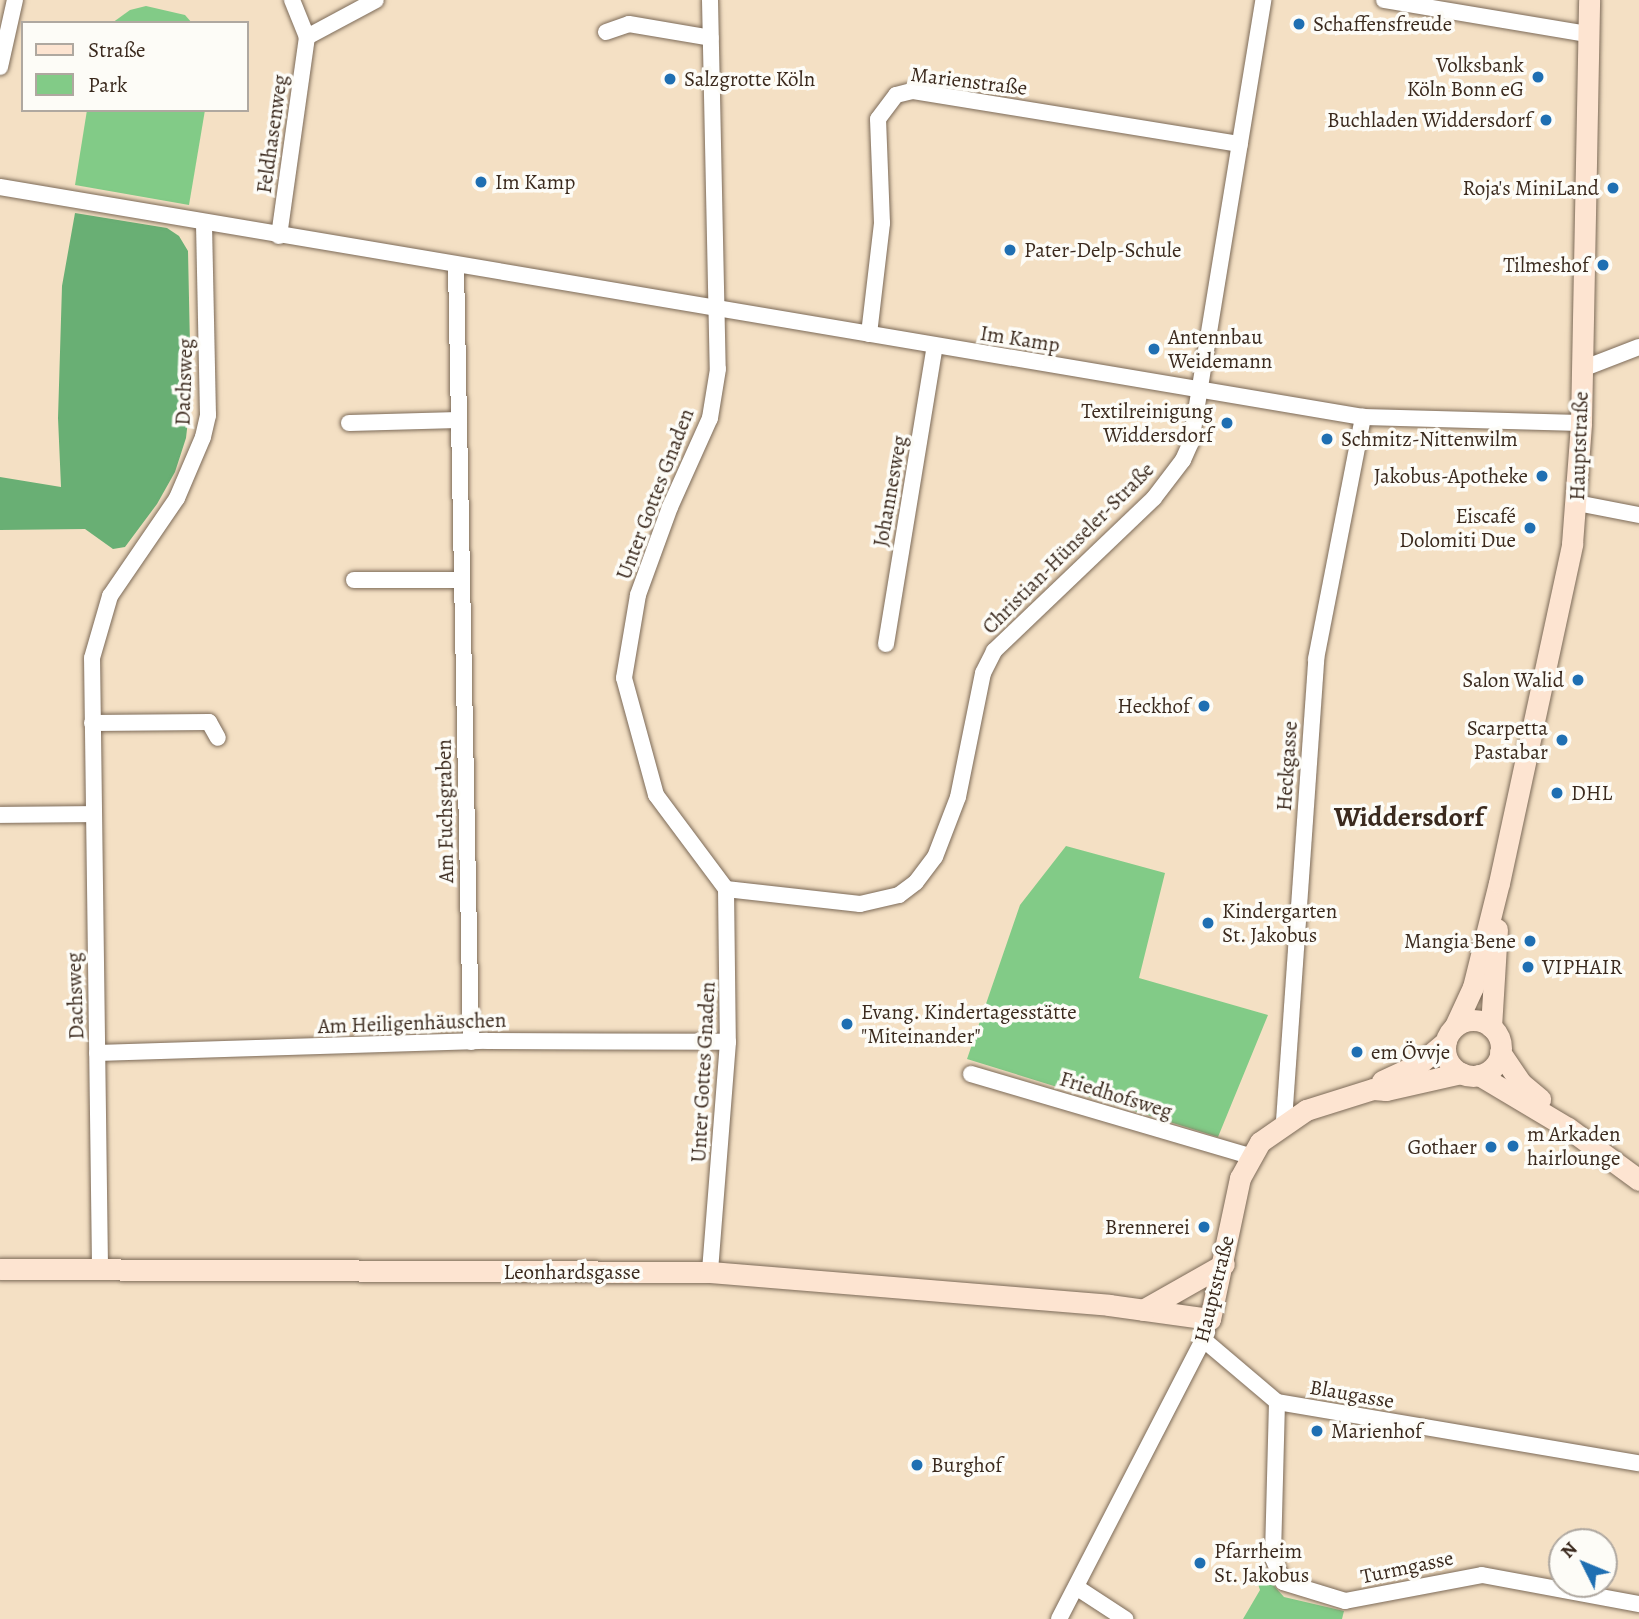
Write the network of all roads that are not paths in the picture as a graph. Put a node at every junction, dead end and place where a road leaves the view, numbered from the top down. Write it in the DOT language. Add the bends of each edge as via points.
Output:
graph roads {
  1 [pos="15,0"];
  2 [pos="292,0"];
  3 [pos="376,0"];
  4 [pos="710,0"];
  5 [pos="1263,0"];
  6 [pos="1384,0"];
  7 [pos="1592,1"];
  8 [pos="606,32"];
  9 [pos="1588,34"];
  10 [pos="307,37"];
  11 [pos="711,38"];
  12 [pos="0,67"];
  13 [pos="1240,144"];
  14 [pos="0,187"];
  15 [pos="204,223"];
  16 [pos="279,236"];
  17 [pos="456,265"];
  18 [pos="715,309"];
  19 [pos="869,334"];
  20 [pos="935,345"];
  21 [pos="1639,347"];
  22 [pos="1582,369"];
  23 [pos="1200,390"];
  24 [pos="1363,417"];
  25 [pos="459,420"];
  26 [pos="349,423"];
  27 [pos="1581,423"];
  28 [pos="1577,503"];
  29 [pos="1639,515"];
  30 [pos="462,579"];
  31 [pos="354,580"];
  32 [pos="886,644"];
  33 [pos="92,723"];
  34 [pos="218,738"];
  35 [pos="0,814"];
  36 [pos="94,814"];
  37 [pos="1499,883"];
  38 [pos="726,889"];
  39 [pos="1491,1027"];
  40 [pos="1450,1034"];
  41 [pos="471,1042"];
  42 [pos="727,1042"];
  43 [pos="1500,1052"];
  44 [pos="97,1053"];
  45 [pos="971,1074"];
  46 [pos="1470,1074"];
  47 [pos="1373,1089"];
  48 [pos="1284,1121"];
  49 [pos="1569,1128"];
  50 [pos="1249,1156"];
  51 [pos="1639,1180"];
  52 [pos="1224,1264"];
  53 [pos="100,1267"];
  54 [pos="0,1269"];
  55 [pos="710,1272"];
  56 [pos="1143,1310"];
  57 [pos="1207,1330"];
  58 [pos="1276,1402"];
  59 [pos="1639,1463"];
  60 [pos="1076,1587"];
  61 [pos="1639,1604"];
  62 [pos="1059,1619"];
  63 [pos="1125,1619"];
  1 -- 12 [label="street"];
  2 -- 10 [label="street"];
  3 -- 10 [label="street"];
  4 -- 11 [label="street, Unter Gottes Gnaden"];
  5 -- 13 [label="street, Christian-Hünseler-Straße"];
  6 -- 9 [label="street"];
  7 -- 9 [label="street, Hauptstraße"];
  8 -- 11 [label="street" via="629,24"];
  9 -- 22 [label="street, Hauptstraße"];
  10 -- 16 [label="street, Feldhasenweg"];
  11 -- 18 [label="street, Unter Gottes Gnaden"];
  13 -- 19 [label="street, Marienstraße" via="912,91 896,95 878,118 882,223"];
  13 -- 23 [label="street, Christian-Hünseler-Straße"];
  14 -- 15 [label="street, Im Kamp"];
  15 -- 16 [label="street, Im Kamp"];
  15 -- 33 [label="street, Dachsweg" via="208,415 177,498 102,615 92,658"];
  16 -- 17 [label="street, Im Kamp"];
  17 -- 18 [label="street, Im Kamp"];
  17 -- 25 [label="street, Am Fuchsgraben"];
  18 -- 19 [label="street, Im Kamp"];
  18 -- 38 [label="street, Unter Gottes Gnaden" via="718,369 710,418 651,555 627,642 624,678 656,795"];
  19 -- 20 [label="street, Im Kamp"];
  20 -- 23 [label="street, Im Kamp"];
  20 -- 32 [label="street, Johannesweg"];
  21 -- 22 [label="street"];
  22 -- 27 [label="street, Hauptstraße"];
  23 -- 24 [label="street, Im Kamp"];
  23 -- 38 [label="street, Christian-Hünseler-Straße" via="1191,442 1172,477 1002,640 988,661 958,797 935,857 916,882 899,895 860,904"];
  24 -- 27 [label="street, Im Kamp"];
  24 -- 48 [label="street, Heckgasse" via="1317,659"];
  25 -- 26 [label="street"];
  25 -- 30 [label="street, Am Fuchsgraben"];
  27 -- 28 [label="street, Hauptstraße"];
  28 -- 29 [label="street"];
  28 -- 37 [label="street, Hauptstraße" via="1566,585"];
  30 -- 31 [label="street"];
  30 -- 41 [label="street, Am Fuchsgraben"];
  33 -- 34 [label="street" via="209,722"];
  33 -- 36 [label="street, Dachsweg"];
  35 -- 36 [label="street"];
  36 -- 44 [label="street, Dachsweg"];
  37 -- 39 [label="street, Hauptstraße"];
  37 -- 40 [label="street, Hauptstraße" via="1472,987"];
  38 -- 42 [label="street, Unter Gottes Gnaden"];
  39 -- 40 [label="street" via="1469,1020"];
  39 -- 43 [label="street"];
  40 -- 46 [label="street" via="1448,1060"];
  40 -- 47 [label="street, Hauptstraße" via="1419,1064"];
  41 -- 42 [label="street, Am Heiligenhäuschen"];
  41 -- 44 [label="street, Am Heiligenhäuschen"];
  42 -- 55 [label="street, Unter Gottes Gnaden"];
  43 -- 46 [label="street" via="1494,1066"];
  43 -- 49 [label="street" via="1521,1083"];
  44 -- 53 [label="street, Dachsweg"];
  45 -- 50 [label="street, Friedhofsweg"];
  46 -- 47 [label="street, Hauptstraße"];
  46 -- 49 [label="street"];
  47 -- 48 [label="street, Hauptstraße"];
  48 -- 50 [label="street, Hauptstraße"];
  49 -- 51 [label="street"];
  50 -- 52 [label="street, Hauptstraße" via="1240,1178"];
  52 -- 56 [label="street"];
  52 -- 57 [label="street, Hauptstraße"];
  53 -- 54 [label="street, Leonhardsgasse"];
  53 -- 55 [label="street, Leonhardsgasse"];
  55 -- 56 [label="street, Leonhardsgasse"];
  56 -- 57 [label="street, Leonhardsgasse"];
  57 -- 58 [label="street"];
  57 -- 60 [label="street, Hauptstraße"];
  58 -- 59 [label="street, Blaugasse"];
  58 -- 61 [label="street, Turmgasse" via="1273,1558 1283,1582 1345,1601 1482,1575"];
  60 -- 62 [label="street, Hauptstraße"];
  60 -- 63 [label="street"];
}
